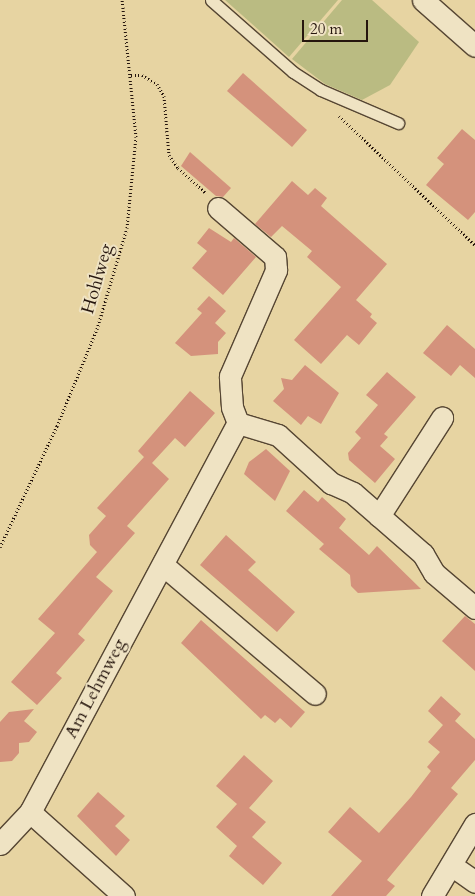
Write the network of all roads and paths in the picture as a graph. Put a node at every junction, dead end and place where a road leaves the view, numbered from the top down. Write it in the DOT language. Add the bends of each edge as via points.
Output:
graph roads {
  1 [pos="122,0"];
  2 [pos="211,0"];
  3 [pos="423,0"];
  4 [pos="475,46"];
  5 [pos="131,75"];
  6 [pos="321,90"];
  7 [pos="398,123"];
  8 [pos="218,208"];
  9 [pos="475,245"];
  10 [pos="442,418"];
  11 [pos="238,423"];
  12 [pos="379,516"];
  13 [pos="0,546"];
  14 [pos="163,565"];
  15 [pos="475,608"];
  16 [pos="314,694"];
  17 [pos="30,812"];
  18 [pos="475,824"];
  19 [pos="0,844"];
  20 [pos="451,864"];
  21 [pos="475,882"];
  22 [pos="124,896"];
  23 [pos="432,896"];
  1 -- 5 [label="path, Hohlweg"];
  2 -- 6 [label="lane" via="293,72"];
  3 -- 4 [label="street"];
  5 -- 8 [label="path" via="142,75 157,84 164,96 169,155"];
  5 -- 13 [label="path, Hohlweg" via="136,137 127,228 97,329 57,426"];
  6 -- 7 [label="lane"];
  6 -- 9 [label="path" via="320,95 346,124"];
  8 -- 11 [label="street" via="275,257 276,270 230,376 232,407"];
  10 -- 12 [label="street"];
  11 -- 12 [label="street" via="278,435 330,483 353,493"];
  11 -- 14 [label="street, Am Lehmweg"];
  12 -- 15 [label="street" via="423,554 434,573"];
  14 -- 16 [label="street"];
  14 -- 17 [label="street, Am Lehmweg"];
  17 -- 19 [label="street, Am Lehmweg"];
  17 -- 22 [label="street"];
  18 -- 20 [label="street"];
  20 -- 21 [label="street"];
  20 -- 23 [label="street"];
}
